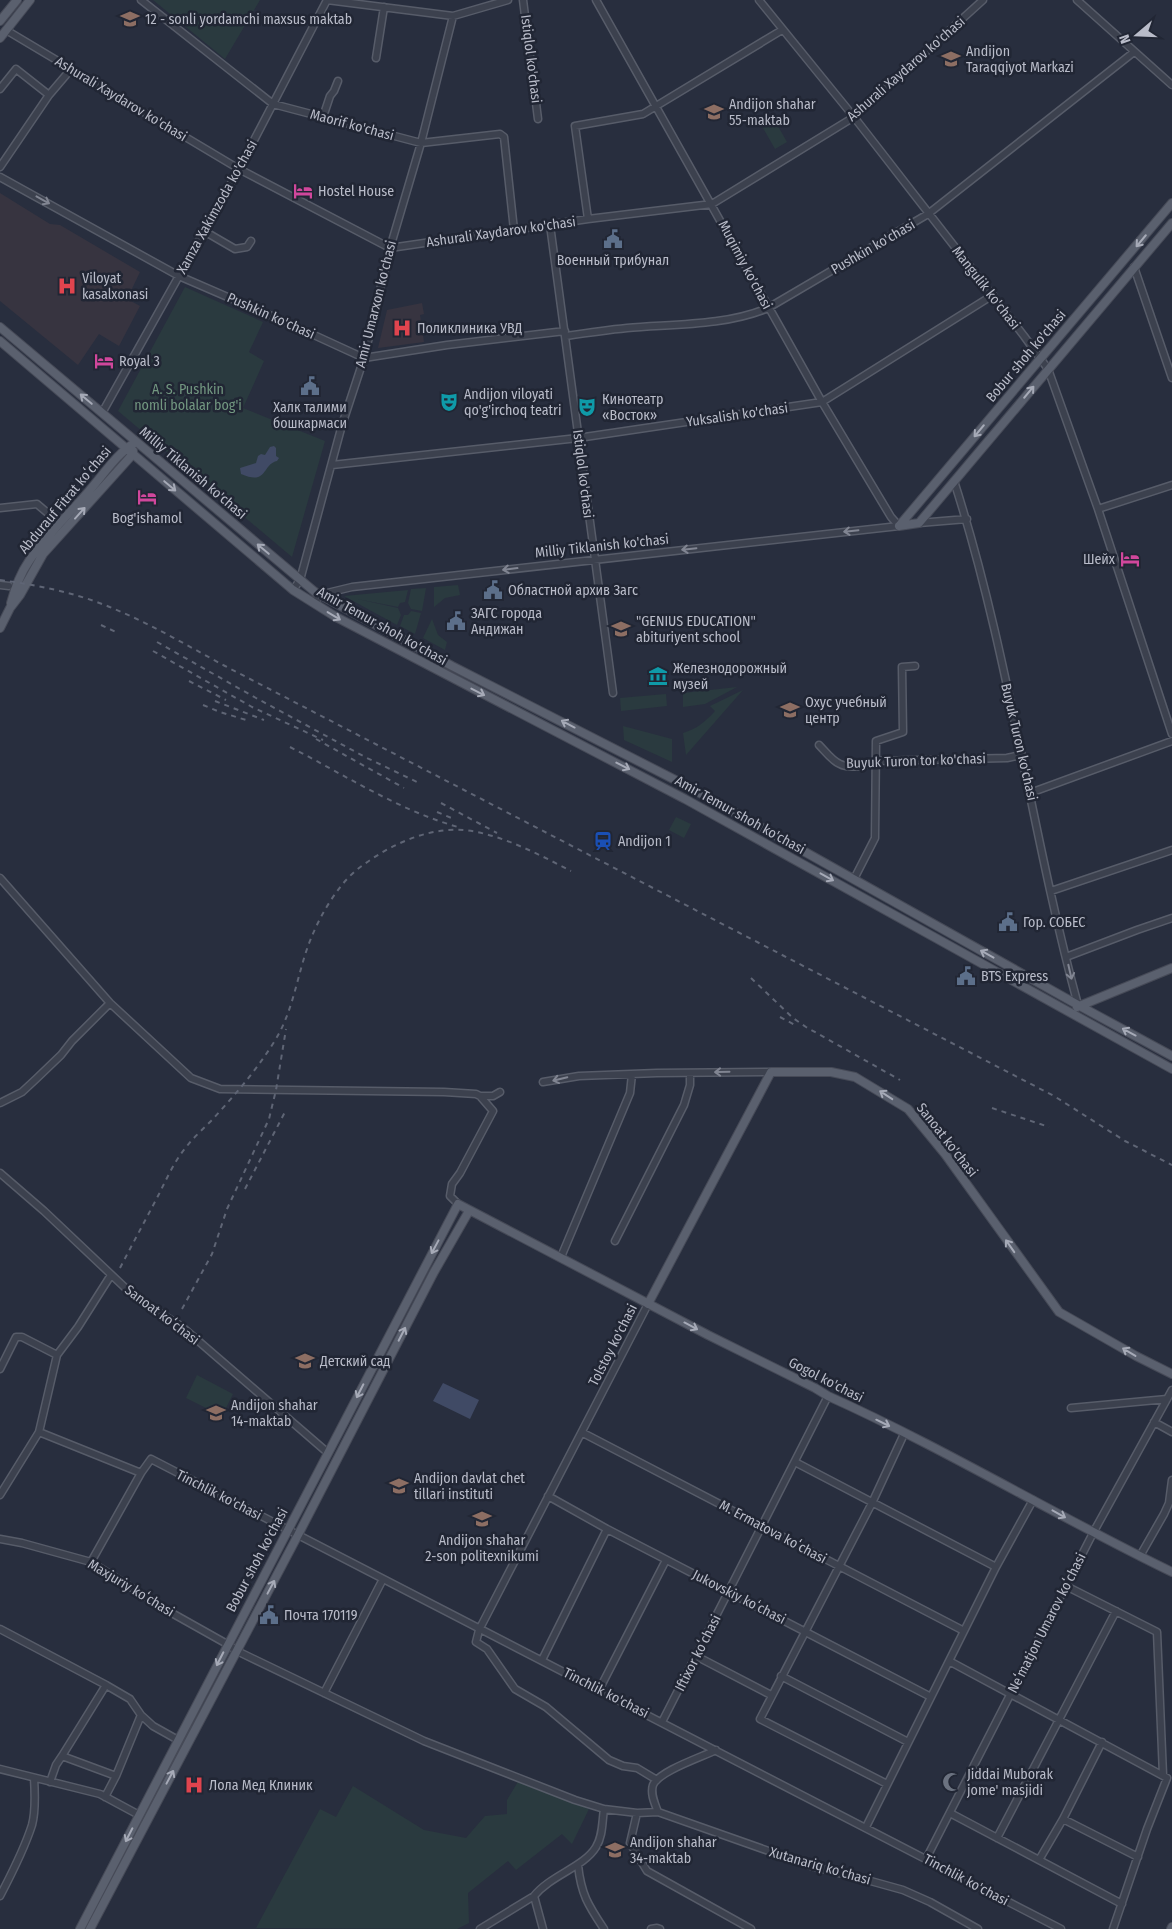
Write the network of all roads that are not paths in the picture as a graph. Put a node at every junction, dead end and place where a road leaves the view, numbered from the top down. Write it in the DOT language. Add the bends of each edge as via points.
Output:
graph roads {
  1 [pos="17,0"];
  2 [pos="30,0"];
  3 [pos="141,0"];
  4 [pos="327,0"];
  5 [pos="508,0"];
  6 [pos="523,0"];
  7 [pos="596,0"];
  8 [pos="758,0"];
  9 [pos="983,0"];
  10 [pos="1077,0"];
  11 [pos="384,7"];
  12 [pos="453,16"];
  13 [pos="0,21"];
  14 [pos="6,30"];
  15 [pos="782,30"];
  16 [pos="0,38"];
  17 [pos="1134,52"];
  18 [pos="376,58"];
  19 [pos="66,75"];
  20 [pos="338,81"];
  21 [pos="1172,85"];
  22 [pos="0,89"];
  23 [pos="49,95"];
  24 [pos="273,104"];
  25 [pos="657,106"];
  26 [pos="323,117"];
  27 [pos="854,117"];
  28 [pos="538,119"];
  29 [pos="421,143"];
  30 [pos="0,167"];
  31 [pos="239,169"];
  32 [pos="0,177"];
  33 [pos="1172,203"];
  34 [pos="712,204"];
  35 [pos="928,214"];
  36 [pos="588,220"];
  37 [pos="1172,223"];
  38 [pos="550,225"];
  39 [pos="514,230"];
  40 [pos="204,231"];
  41 [pos="251,241"];
  42 [pos="390,248"];
  43 [pos="1134,266"];
  44 [pos="179,276"];
  45 [pos="993,296"];
  46 [pos="768,308"];
  47 [pos="0,327"];
  48 [pos="565,333"];
  49 [pos="0,341"];
  50 [pos="364,358"];
  51 [pos="1040,358"];
  52 [pos="1048,370"];
  53 [pos="1172,378"];
  54 [pos="822,402"];
  55 [pos="102,413"];
  56 [pos="578,438"];
  57 [pos="136,442"];
  58 [pos="125,448"];
  59 [pos="132,454"];
  60 [pos="332,465"];
  61 [pos="954,481"];
  62 [pos="1172,485"];
  63 [pos="0,508"];
  64 [pos="1098,509"];
  65 [pos="967,519"];
  66 [pos="919,524"];
  67 [pos="63,526"];
  68 [pos="899,526"];
  69 [pos="593,559"];
  70 [pos="300,580"];
  71 [pos="0,585"];
  72 [pos="9,586"];
  73 [pos="293,590"];
  74 [pos="319,595"];
  75 [pos="315,604"];
  76 [pos="0,628"];
  77 [pos="915,666"];
  78 [pos="613,693"];
  79 [pos="1172,734"];
  80 [pos="1172,741"];
  81 [pos="819,745"];
  82 [pos="1021,755"];
  83 [pos="875,761"];
  84 [pos="691,788"];
  85 [pos="1030,793"];
  86 [pos="685,799"];
  87 [pos="1172,850"];
  88 [pos="0,878"];
  89 [pos="854,879"];
  90 [pos="1051,890"];
  91 [pos="1172,918"];
  92 [pos="1066,957"];
  93 [pos="1172,968"];
  94 [pos="110,1003"];
  95 [pos="1078,1005"];
  96 [pos="1072,1015"];
  97 [pos="1172,1056"];
  98 [pos="1172,1069"];
  99 [pos="770,1072"];
  100 [pos="690,1073"];
  101 [pos="632,1074"];
  102 [pos="543,1082"];
  103 [pos="500,1092"];
  104 [pos="480,1096"];
  105 [pos="0,1104"];
  106 [pos="0,1173"];
  107 [pos="458,1204"];
  108 [pos="469,1211"];
  109 [pos="615,1241"];
  110 [pos="560,1257"];
  111 [pos="424,1266"];
  112 [pos="434,1272"];
  113 [pos="110,1275"];
  114 [pos="410,1294"];
  115 [pos="420,1298"];
  116 [pos="648,1304"];
  117 [pos="57,1354"];
  118 [pos="0,1369"];
  119 [pos="1172,1374"];
  120 [pos="1172,1390"];
  121 [pos="828,1396"];
  122 [pos="1167,1399"];
  123 [pos="1071,1408"];
  124 [pos="1154,1422"];
  125 [pos="38,1432"];
  126 [pos="1172,1432"];
  127 [pos="583,1433"];
  128 [pos="904,1434"];
  129 [pos="328,1453"];
  130 [pos="795,1462"];
  131 [pos="141,1473"];
  132 [pos="1172,1480"];
  133 [pos="0,1495"];
  134 [pos="548,1496"];
  135 [pos="1033,1500"];
  136 [pos="872,1503"];
  137 [pos="763,1526"];
  138 [pos="607,1529"];
  139 [pos="287,1530"];
  140 [pos="1093,1533"];
  141 [pos="298,1535"];
  142 [pos="0,1539"];
  143 [pos="1140,1556"];
  144 [pos="666,1560"];
  145 [pos="91,1562"];
  146 [pos="996,1566"];
  147 [pos="839,1567"];
  148 [pos="1172,1572"];
  149 [pos="383,1579"];
  150 [pos="1066,1586"];
  151 [pos="728,1592"];
  152 [pos="1116,1611"];
  153 [pos="0,1630"];
  154 [pos="479,1630"];
  155 [pos="804,1631"];
  156 [pos="964,1631"];
  157 [pos="227,1644"];
  158 [pos="237,1651"];
  159 [pos="696,1656"];
  160 [pos="542,1660"];
  161 [pos="949,1661"];
  162 [pos="781,1676"];
  163 [pos="106,1685"];
  164 [pos="599,1690"];
  165 [pos="324,1693"];
  166 [pos="771,1695"];
  167 [pos="1011,1695"];
  168 [pos="931,1697"];
  169 [pos="141,1715"];
  170 [pos="1059,1720"];
  171 [pos="662,1722"];
  172 [pos="178,1740"];
  173 [pos="908,1742"];
  174 [pos="1102,1742"];
  175 [pos="716,1750"];
  176 [pos="62,1756"];
  177 [pos="0,1769"];
  178 [pos="116,1776"];
  179 [pos="34,1778"];
  180 [pos="1167,1778"];
  181 [pos="657,1780"];
  182 [pos="50,1782"];
  183 [pos="887,1784"];
  184 [pos="105,1797"];
  185 [pos="604,1809"];
  186 [pos="658,1812"];
  187 [pos="637,1813"];
  188 [pos="950,1813"];
  189 [pos="139,1815"];
  190 [pos="1063,1818"];
  191 [pos="866,1827"];
  192 [pos="997,1838"];
  193 [pos="1138,1857"];
  194 [pos="926,1859"];
  195 [pos="1039,1860"];
  196 [pos="578,1864"];
  197 [pos="0,1896"];
  198 [pos="534,1896"];
  199 [pos="1122,1904"];
  200 [pos="80,1929"];
  201 [pos="90,1929"];
  202 [pos="480,1929"];
  203 [pos="543,1929"];
  204 [pos="604,1929"];
  205 [pos="651,1929"];
  206 [pos="660,1929"];
  207 [pos="751,1929"];
  208 [pos="978,1929"];
  209 [pos="1061,1929"];
  210 [pos="1113,1929"];
  1 -- 13 [label="main road"];
  2 -- 14 [label="main road"];
  3 -- 24 [label="street, Maorif ko'chasi"];
  4 -- 11 [label="street"];
  4 -- 24 [label="street, Xamza Xakimzoda ko'chasi"];
  5 -- 12 [label="street"];
  6 -- 28 [label="street, Istiqlol ko'chasi"];
  7 -- 25 [label="street, Muqimiy ko'chasi"];
  8 -- 15 [label="street, Mangulik ko'chasi"];
  9 -- 27 [label="street, Ashurali Xaydarov ko'chasi"];
  10 -- 17 [label="street"];
  11 -- 12 [label="street"];
  11 -- 18 [label="street"];
  12 -- 29 [label="street, Amir Umarxon ko'chasi"];
  14 -- 16 [label="main road"];
  14 -- 31 [label="street, Ashurali Xaydarov ko'chasi"];
  15 -- 25 [label="street"];
  15 -- 27 [label="street, Mangulik ko'chasi"];
  17 -- 21 [label="street"];
  17 -- 35 [label="street, Pushkin ko'chasi"];
  19 -- 23 [label="street"];
  20 -- 26 [label="street"];
  22 -- 23 [label="street" via="16,69"];
  23 -- 30 [label="street"];
  24 -- 26 [label="street, Maorif ko'chasi"];
  24 -- 31 [label="street, Xamza Xakimzoda ko'chasi"];
  25 -- 34 [label="street, Muqimiy ko'chasi"];
  25 -- 36 [label="street" via="643,114 575,126"];
  26 -- 29 [label="street, Maorif ko'chasi"];
  27 -- 34 [label="street, Ashurali Xaydarov ko'chasi"];
  27 -- 35 [label="street, Mangulik ko'chasi"];
  29 -- 39 [label="street, Maorif ko'chasi" via="500,134 504,137"];
  29 -- 42 [label="street, Amir Umarxon ko'chasi"];
  31 -- 40 [label="street, Xamza Xakimzoda ko'chasi"];
  31 -- 42 [label="street, Ashurali Xaydarov ko'chasi"];
  32 -- 44 [label="street, Pushkin ko'chasi, one-way"];
  33 -- 51 [label="main road, Bobur shoh ko'chasi, one-way"];
  34 -- 36 [label="street, Ashurali Xaydarov ko'chasi"];
  34 -- 46 [label="street, Muqimiy ko'chasi"];
  35 -- 45 [label="street, Mangulik ko'chasi"];
  35 -- 46 [label="street, Pushkin ko'chasi"];
  36 -- 38 [label="street, Ashurali Xaydarov ko'chasi"];
  37 -- 43 [label="main road, Bobur shoh ko'chasi"];
  38 -- 39 [label="street, Ashurali Xaydarov ko'chasi"];
  38 -- 48 [label="street, Istiqlol ko'chasi"];
  39 -- 42 [label="street, Ashurali Xaydarov ko'chasi"];
  40 -- 41 [label="street" via="235,249 247,247"];
  40 -- 44 [label="street, Xamza Xakimzoda ko'chasi"];
  42 -- 50 [label="street, Amir Umarxon ko'chasi"];
  43 -- 52 [label="main road, Bobur shoh ko'chasi"];
  43 -- 53 [label="street"];
  44 -- 50 [label="street, Pushkin ko'chasi"];
  44 -- 55 [label="street, Xamza Xakimzoda ko'chasi"];
  45 -- 51 [label="street, Mangulik ko'chasi"];
  45 -- 54 [label="street, Yuksalish ko'chasi"];
  46 -- 48 [label="street, Pushkin ko'chasi" via="750,315 670,326"];
  46 -- 54 [label="street, Muqimiy ko'chasi"];
  55 -- 47 [label="main road, Milliy Tiklanish ko'chasi, one-way"];
  48 -- 50 [label="street, Pushkin ko'chasi" via="447,345"];
  48 -- 56 [label="street, Istiqlol ko'chasi"];
  49 -- 58 [label="main road, Milliy Tiklanish ko'chasi"];
  50 -- 60 [label="street, Amir Umarxon ko'chasi"];
  51 -- 52 [label="street, Mangulik ko'chasi"];
  51 -- 68 [label="main road, Bobur shoh ko'chasi, one-way"];
  61 -- 52 [label="main road, Bobur shoh ko'chasi, one-way"];
  52 -- 64 [label="street, Mangulik ko'chasi"];
  54 -- 56 [label="street, Yuksalish ko'chasi"];
  54 -- 68 [label="street, Muqimiy ko'chasi"];
  55 -- 57 [label="main road, Milliy Tiklanish ko'chasi"];
  56 -- 60 [label="street, Yuksalish ko'chasi"];
  56 -- 69 [label="street, Istiqlol ko'chasi"];
  57 -- 58 [label="main road, Abdurauf Fitrat koʻchasi"];
  57 -- 59 [label="main road, Abdurauf Fitrat koʻchasi"];
  70 -- 57 [label="main road, Milliy Tiklanish ko'chasi, one-way"];
  58 -- 59 [label="main road, Milliy Tiklanish ko'chasi"];
  58 -- 67 [label="main road, Abdurauf Fitrat koʻchasi"];
  67 -- 59 [label="main road, Abdurauf Fitrat koʻchasi, one-way"];
  59 -- 73 [label="main road, Milliy Tiklanish ko'chasi, one-way"];
  60 -- 70 [label="street, Amir Umarxon ko'chasi"];
  61 -- 65 [label="street, Buyuk Turon ko'chasi"];
  61 -- 66 [label="main road, Bobur shoh ko'chasi"];
  62 -- 64 [label="street"];
  63 -- 67 [label="street" via="37,504"];
  64 -- 79 [label="street, Mangulik ko'chasi"];
  65 -- 66 [label="street"];
  65 -- 82 [label="street, Buyuk Turon ko'chasi"];
  66 -- 68 [label="main road"];
  67 -- 76 [label="main road, Abdurauf Fitrat koʻchasi"];
  68 -- 69 [label="street, Milliy Tiklanish ko'chasi, one-way"];
  69 -- 74 [label="street, Milliy Tiklanish ko'chasi, one-way" via="352,587"];
  69 -- 78 [label="street, Istiqlol ko'chasi"];
  70 -- 73 [label="street, Amir Umarxon ko'chasi"];
  70 -- 74 [label="main road, Amir Temur shoh ko'chasi"];
  71 -- 72 [label="street"];
  73 -- 75 [label="main road, Amir Temur shoh ko'chasi"];
  74 -- 75 [label="street"];
  84 -- 74 [label="main road, Amir Temur shoh ko'chasi, one-way"];
  75 -- 86 [label="main road, Amir Temur shoh ko'chasi, one-way"];
  77 -- 83 [label="street" via="902,668 902,732 876,740"];
  80 -- 85 [label="street"];
  81 -- 83 [label="street, Buyuk Turon tor ko'chasi" via="840,764 869,765"];
  82 -- 83 [label="street, Buyuk Turon tor ko'chasi"];
  82 -- 85 [label="street, Buyuk Turon ko'chasi"];
  83 -- 89 [label="street" via="875,838"];
  84 -- 86 [label="main road"];
  84 -- 89 [label="main road, Amir Temur shoh ko'chasi"];
  85 -- 90 [label="street, Buyuk Turon ko'chasi"];
  86 -- 96 [label="main road, Amir Temur shoh ko'chasi, one-way"];
  87 -- 90 [label="street"];
  88 -- 94 [label="street"];
  95 -- 89 [label="main road, Amir Temur shoh ko'chasi, one-way"];
  90 -- 92 [label="street, Buyuk Turon ko'chasi"];
  91 -- 92 [label="street"];
  92 -- 95 [label="street, Buyuk Turon ko'chasi, one-way"];
  93 -- 95 [label="main road"];
  94 -- 104 [label="street" via="191,1078 220,1089 444,1092"];
  94 -- 105 [label="street" via="22,1092"];
  95 -- 96 [label="main road"];
  97 -- 95 [label="main road, Amir Temur shoh ko'chasi, one-way"];
  96 -- 98 [label="main road, Amir Temur shoh ko'chasi"];
  99 -- 100 [label="street, Sanoat ko'chasi, one-way"];
  99 -- 116 [label="main road, Tolstoy ko'chasi"];
  119 -- 99 [label="main road, Sanoat ko'chasi, one-way" via="1059,1312 945,1154 908,1109 856,1077 831,1072"];
  100 -- 101 [label="street, Sanoat ko'chasi"];
  100 -- 109 [label="street" via="684,1105"];
  101 -- 102 [label="street, Sanoat ko'chasi, one-way" via="571,1076"];
  101 -- 110 [label="street" via="630,1093"];
  103 -- 104 [label="street" via="493,1096"];
  104 -- 107 [label="street" via="493,1110 452,1184 450,1196"];
  106 -- 113 [label="street, Sanoat koʻchasi"];
  107 -- 108 [label="main road, Gogol ko'chasi"];
  107 -- 111 [label="main road, Bobur shoh ko'chasi, one-way"];
  108 -- 110 [label="main road, Gogol ko'chasi"];
  108 -- 112 [label="main road, Bobur shoh ko'chasi"];
  110 -- 116 [label="main road, Gogol ko'chasi"];
  111 -- 112 [label="main road"];
  111 -- 114 [label="main road, Bobur shoh ko'chasi"];
  112 -- 115 [label="main road, Bobur shoh ko'chasi"];
  113 -- 117 [label="street"];
  113 -- 129 [label="street, Sanoat koʻchasi" via="136,1298 181,1326"];
  114 -- 115 [label="main road"];
  114 -- 129 [label="main road, Bobur shoh ko'chasi, one-way"];
  141 -- 115 [label="main road, Bobur shoh ko'chasi, one-way"];
  116 -- 121 [label="main road, Gogol ko'chasi, one-way"];
  116 -- 127 [label="street, Tolstoy ko'chasi"];
  117 -- 118 [label="street" via="16,1337"];
  117 -- 125 [label="street"];
  120 -- 122 [label="street, Neʻmatjon Umarov koʻchasi"];
  121 -- 128 [label="main road, Gogol ko'chasi, one-way"];
  121 -- 130 [label="street, Iftixor koʻchasi"];
  122 -- 123 [label="street"];
  122 -- 124 [label="street, Neʻmatjon Umarov koʻchasi"];
  124 -- 126 [label="street"];
  124 -- 140 [label="street, Neʻmatjon Umarov koʻchasi"];
  125 -- 131 [label="street"];
  125 -- 133 [label="street"];
  127 -- 134 [label="street, Tolstoy ko'chasi"];
  127 -- 137 [label="street, M. Ermatova koʻchasi"];
  128 -- 135 [label="main road, Gogol ko'chasi"];
  128 -- 136 [label="street"];
  129 -- 139 [label="main road, Bobur shoh ko'chasi"];
  130 -- 136 [label="street"];
  130 -- 137 [label="street, Iftixor koʻchasi"];
  131 -- 139 [label="street, Tinchlik ko'chasi" via="150,1459"];
  131 -- 145 [label="street"];
  132 -- 143 [label="street" via="1169,1503"];
  134 -- 138 [label="street, Jukovskiy koʻchasi"];
  134 -- 154 [label="street, Tolstoy ko'chasi"];
  135 -- 140 [label="main road, Gogol ko'chasi, one-way"];
  135 -- 146 [label="street"];
  136 -- 146 [label="street"];
  136 -- 147 [label="street"];
  137 -- 147 [label="street, M. Ermatova koʻchasi"];
  137 -- 151 [label="street, Iftixor koʻchasi"];
  138 -- 144 [label="street, Jukovskiy koʻchasi"];
  138 -- 160 [label="street"];
  139 -- 141 [label="street, Tinchlik ko'chasi"];
  139 -- 157 [label="main road, Bobur shoh ko'chasi"];
  140 -- 143 [label="main road, Gogol ko'chasi"];
  140 -- 150 [label="street, Neʻmatjon Umarov koʻchasi"];
  141 -- 149 [label="street, Tinchlik ko'chasi"];
  158 -- 141 [label="main road, Bobur shoh ko'chasi, one-way"];
  142 -- 145 [label="street, Maxjuriy koʻchasi"];
  143 -- 148 [label="main road, Gogol ko'chasi"];
  144 -- 151 [label="street, Jukovskiy koʻchasi"];
  144 -- 164 [label="street"];
  145 -- 157 [label="street, Maxjuriy koʻchasi"];
  146 -- 156 [label="street"];
  147 -- 155 [label="street"];
  147 -- 156 [label="street, M. Ermatova koʻchasi"];
  149 -- 154 [label="street, Tinchlik ko'chasi"];
  149 -- 165 [label="street"];
  150 -- 152 [label="street"];
  150 -- 167 [label="street, Neʻmatjon Umarov koʻchasi"];
  151 -- 155 [label="street, Jukovskiy koʻchasi"];
  151 -- 159 [label="street, Iftixor koʻchasi"];
  152 -- 170 [label="street"];
  152 -- 180 [label="street" via="1157,1632"];
  153 -- 163 [label="street"];
  154 -- 160 [label="street, Tinchlik ko'chasi"];
  154 -- 181 [label="street" via="476,1642 487,1649 515,1689 546,1707 609,1760 637,1768"];
  155 -- 162 [label="street"];
  155 -- 168 [label="street, Jukovskiy koʻchasi"];
  156 -- 161 [label="street"];
  157 -- 158 [label="street, Maxjuriy koʻchasi"];
  157 -- 172 [label="main road, Bobur shoh ko'chasi, one-way"];
  158 -- 165 [label="street, Maxjuriy koʻchasi"];
  201 -- 158 [label="main road, Bobur shoh ko'chasi, one-way"];
  159 -- 166 [label="street"];
  159 -- 171 [label="street, Iftixor koʻchasi"];
  160 -- 164 [label="street, Tinchlik ko'chasi"];
  161 -- 167 [label="street"];
  161 -- 168 [label="street"];
  162 -- 166 [label="street"];
  162 -- 173 [label="street"];
  163 -- 169 [label="street" via="130,1700"];
  163 -- 176 [label="street"];
  164 -- 171 [label="street, Tinchlik ko'chasi"];
  165 -- 185 [label="street, Maxjuriy koʻchasi" via="424,1741"];
  166 -- 183 [label="street" via="760,1719"];
  167 -- 170 [label="street"];
  167 -- 188 [label="street, Neʻmatjon Umarov koʻchasi"];
  168 -- 173 [label="street"];
  169 -- 172 [label="street"];
  169 -- 178 [label="street"];
  170 -- 174 [label="street"];
  170 -- 192 [label="street"];
  171 -- 175 [label="street, Tinchlik ko'chasi"];
  172 -- 189 [label="main road, Bobur shoh ko'chasi"];
  173 -- 183 [label="street"];
  174 -- 180 [label="street"];
  174 -- 190 [label="street"];
  175 -- 181 [label="street"];
  175 -- 191 [label="street, Tinchlik ko'chasi"];
  176 -- 178 [label="street"];
  176 -- 182 [label="street"];
  177 -- 179 [label="street"];
  178 -- 184 [label="street"];
  179 -- 182 [label="street"];
  179 -- 197 [label="street" via="32,1824"];
  180 -- 193 [label="street"];
  181 -- 186 [label="street" via="652,1790"];
  182 -- 184 [label="street"];
  183 -- 191 [label="street"];
  184 -- 189 [label="street"];
  185 -- 187 [label="street, Maxjuriy koʻchasi"];
  185 -- 196 [label="street" via="596,1848"];
  186 -- 187 [label="street, Maxjuriy koʻchasi"];
  186 -- 208 [label="street, Xutanariq koʻchasi" via="806,1865 903,1890"];
  187 -- 207 [label="street" via="630,1843 647,1871"];
  188 -- 192 [label="street"];
  188 -- 194 [label="street, Neʻmatjon Umarov koʻchasi"];
  189 -- 200 [label="main road, Bobur shoh ko'chasi, one-way"];
  190 -- 193 [label="street"];
  190 -- 195 [label="street"];
  191 -- 194 [label="street, Tinchlik ko'chasi"];
  192 -- 195 [label="street"];
  193 -- 199 [label="street"];
  194 -- 209 [label="street, Tinchlik ko'chasi"];
  195 -- 199 [label="street"];
  196 -- 198 [label="street" via="559,1874"];
  196 -- 204 [label="street" via="586,1903"];
  198 -- 202 [label="street"];
  198 -- 203 [label="street"];
  199 -- 210 [label="street"];
  205 -- 206 [label="street"];
}
